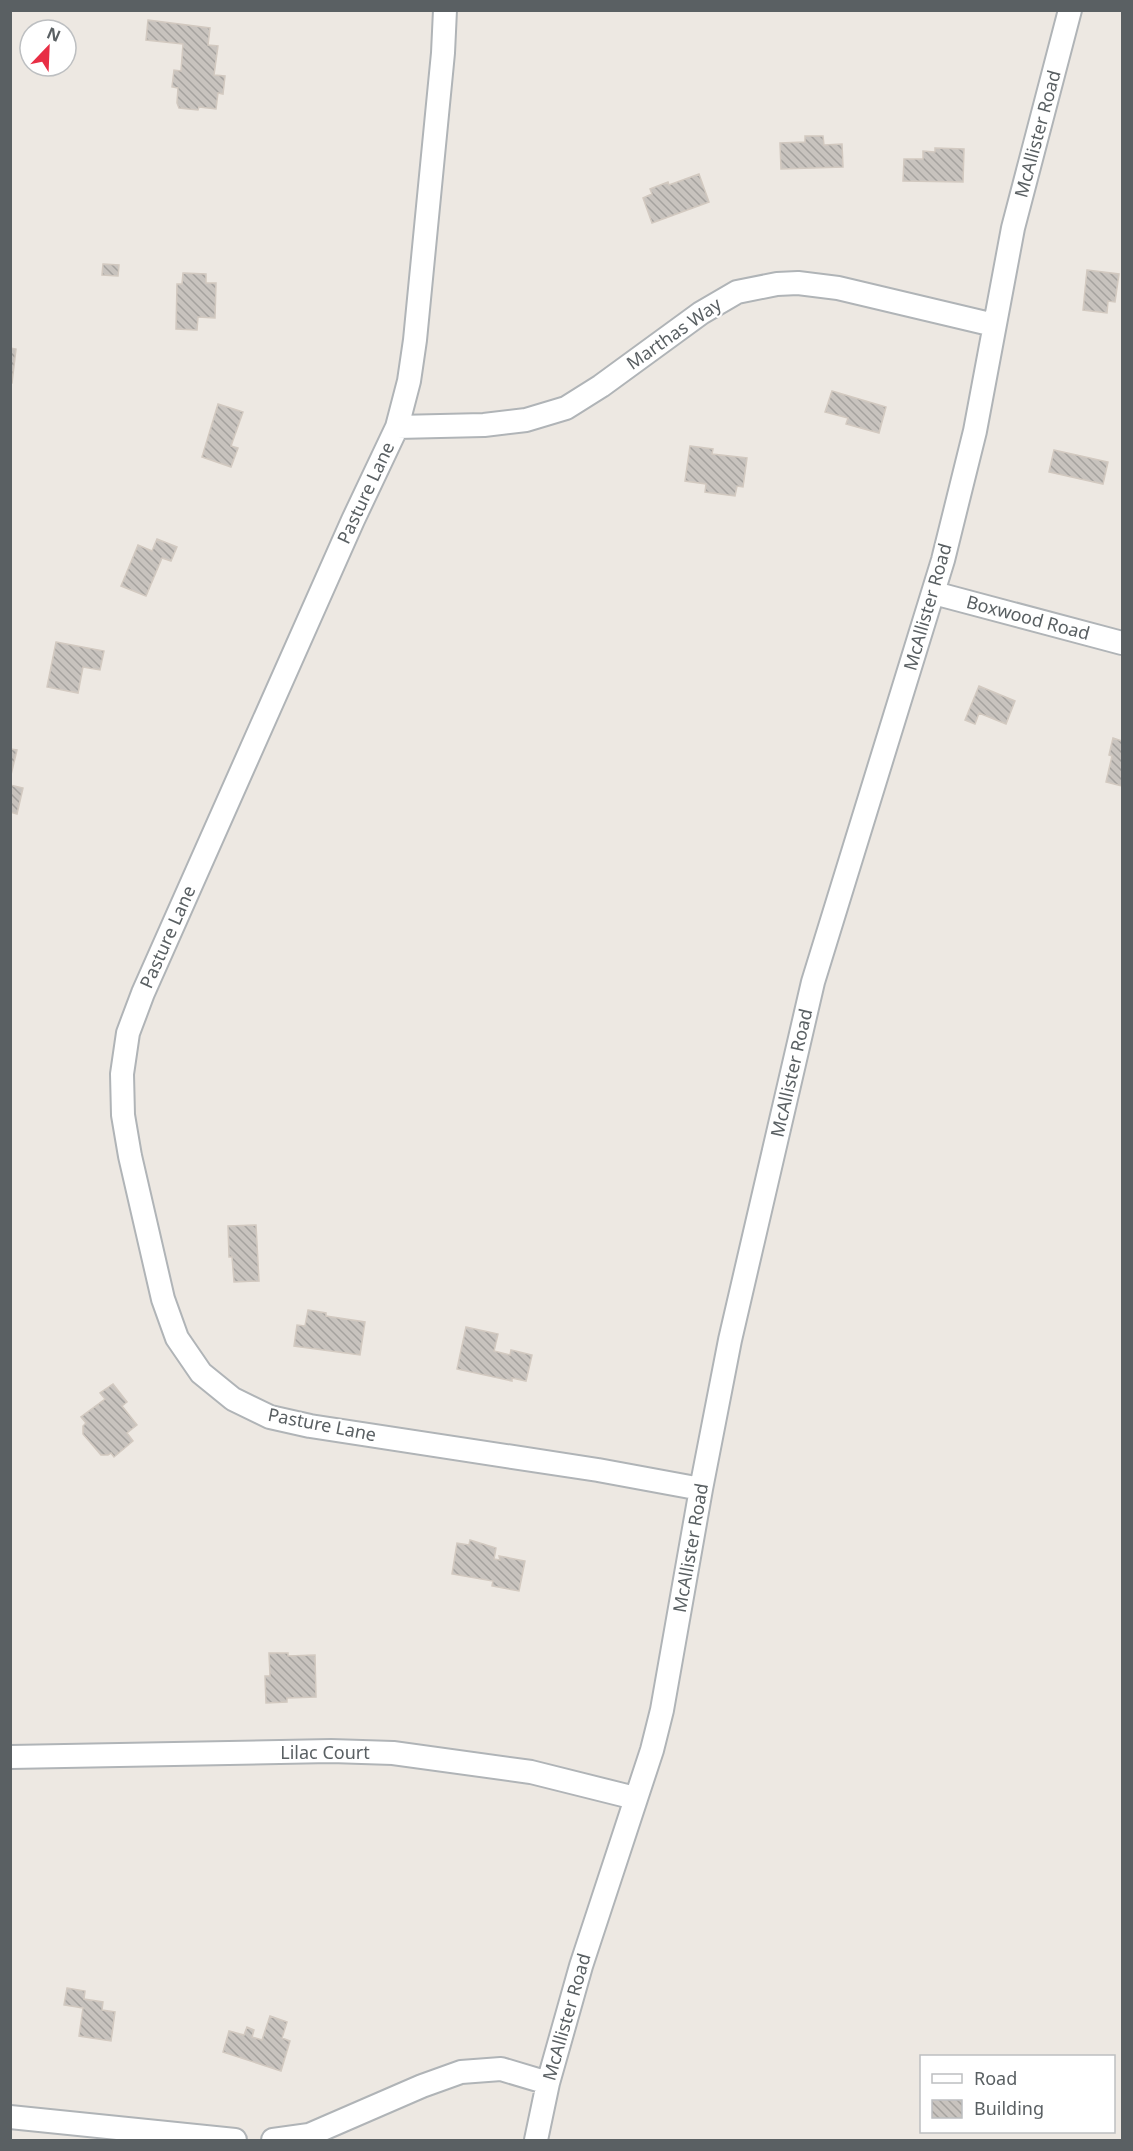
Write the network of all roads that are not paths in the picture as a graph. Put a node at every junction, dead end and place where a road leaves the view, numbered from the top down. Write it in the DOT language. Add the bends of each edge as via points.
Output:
graph roads {
  1 [pos="445,10"];
  2 [pos="1070,10"];
  3 [pos="994,325"];
  4 [pos="397,427"];
  5 [pos="934,593"];
  6 [pos="1122,643"];
  7 [pos="701,1489"];
  8 [pos="10,1757"];
  9 [pos="635,1798"];
  10 [pos="548,2083"];
  11 [pos="10,2117"];
  12 [pos="235,2140"];
  13 [pos="273,2140"];
  14 [pos="536,2140"];
  1 -- 4 [label="street, Pasture Lane" via="416,340"];
  2 -- 3 [label="street, McAllister Road" via="1013,228"];
  3 -- 4 [label="street, Marthas Way" via="838,288 777,284 737,292 701,313 566,408 526,420 484,425"];
  3 -- 5 [label="street, McAllister Road" via="975,431"];
  4 -- 7 [label="street, Pasture Lane" via="128,1033 122,1074 123,1115 163,1299 177,1338 201,1373 233,1399 270,1417"];
  5 -- 6 [label="street, Boxwood Road"];
  5 -- 7 [label="street, McAllister Road" via="813,982 730,1340"];
  7 -- 9 [label="street, McAllister Road" via="666,1689 652,1750"];
  8 -- 9 [label="street, Lilac Court" via="393,1753 531,1772"];
  9 -- 10 [label="street, McAllister Road"];
  10 -- 13 [label="street" via="501,2069 461,2072 309,2134"];
  10 -- 14 [label="street, McAllister Road"];
  11 -- 12 [label="street"];
}
